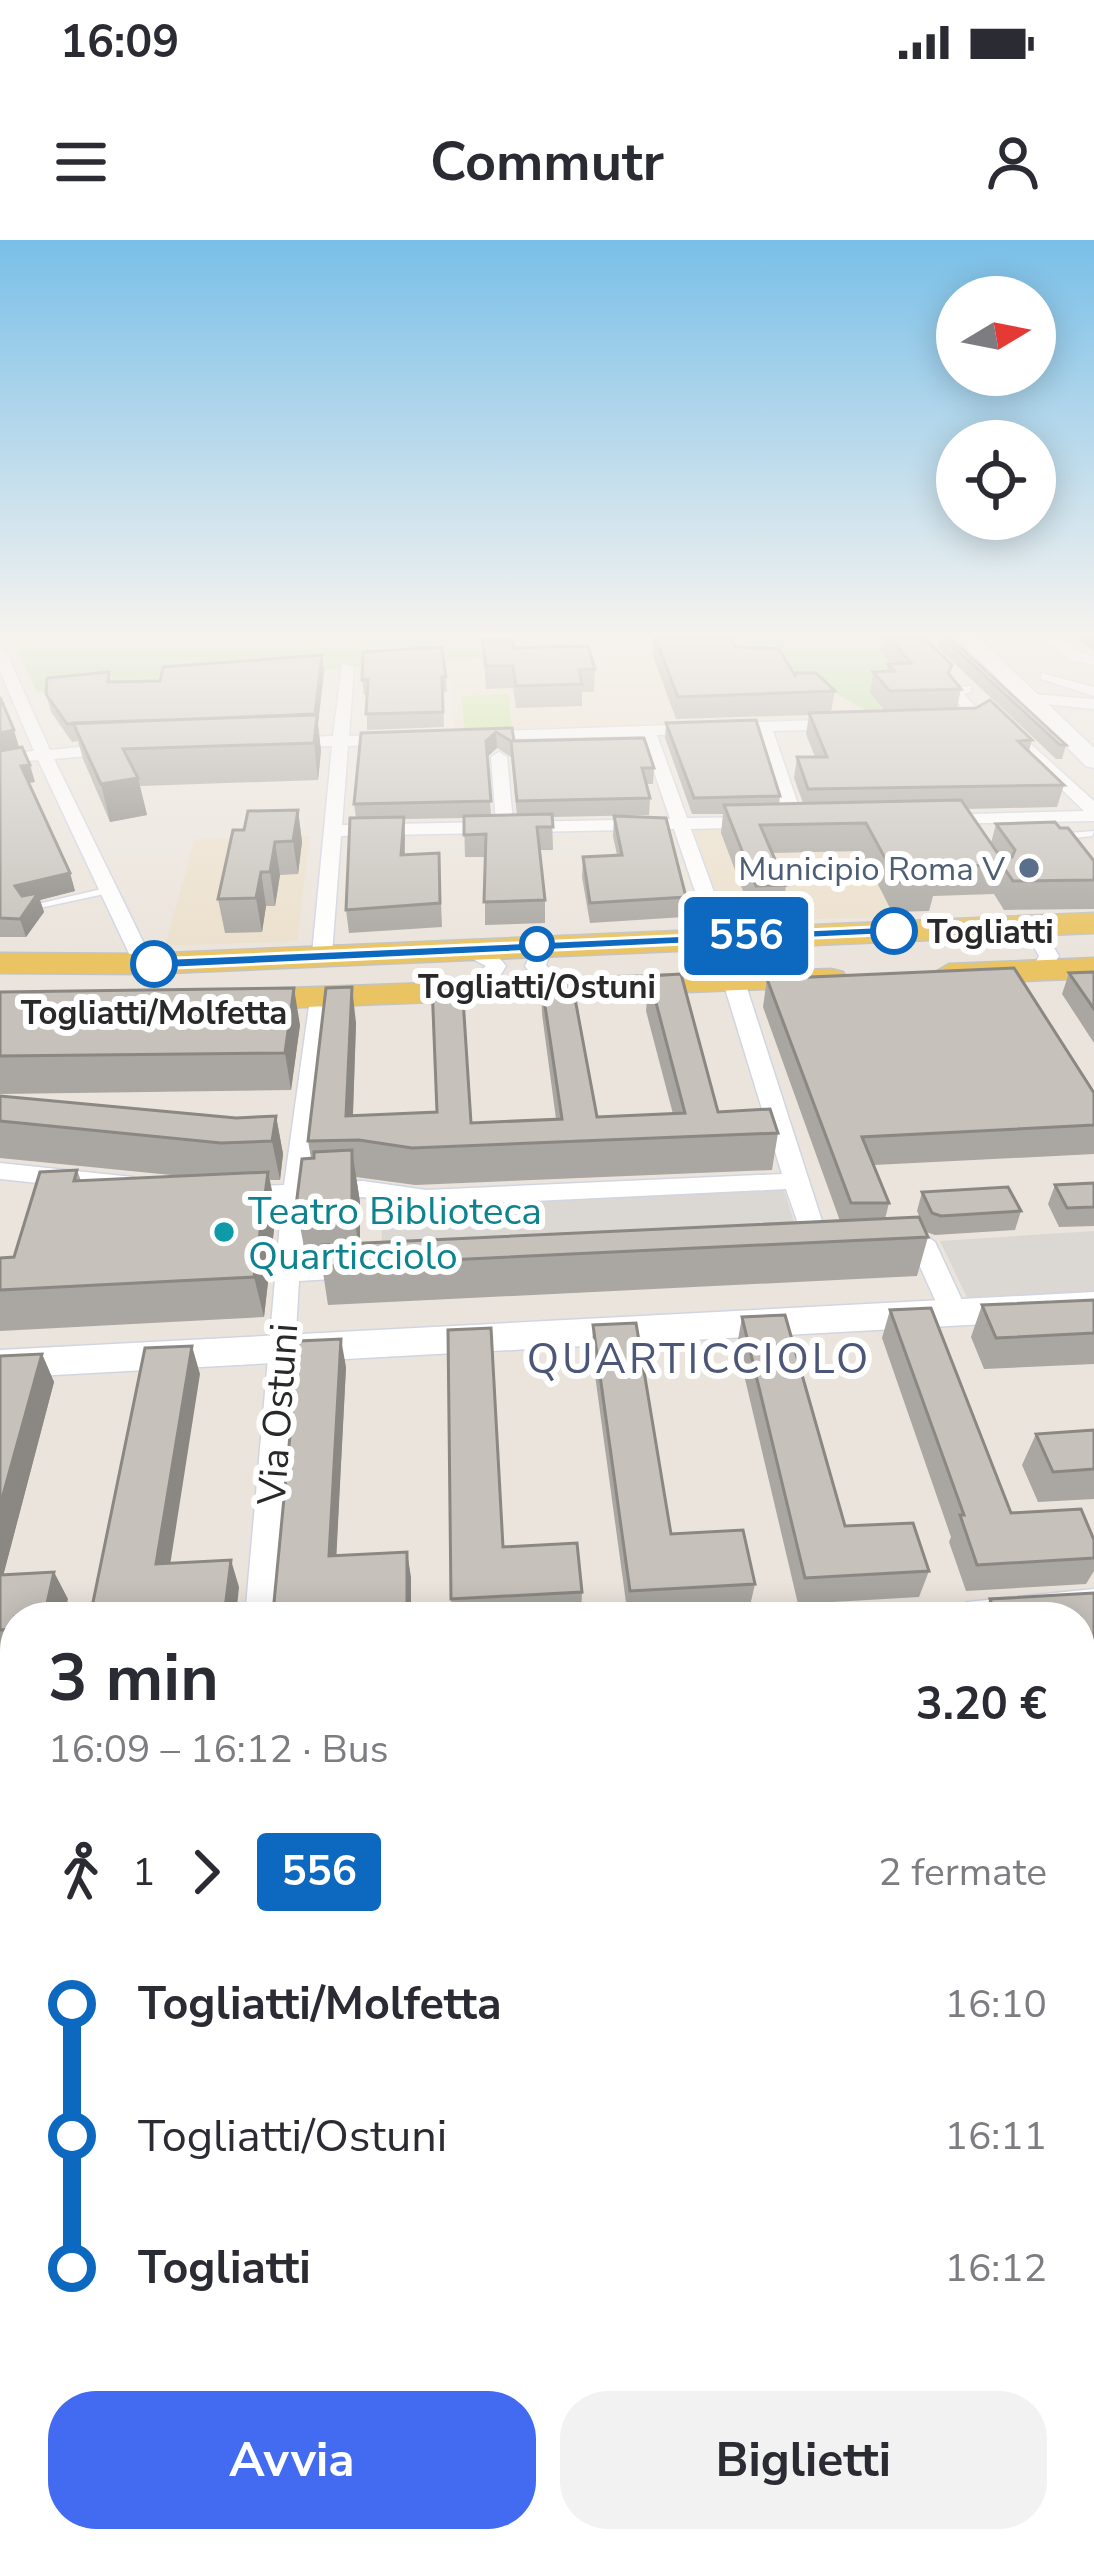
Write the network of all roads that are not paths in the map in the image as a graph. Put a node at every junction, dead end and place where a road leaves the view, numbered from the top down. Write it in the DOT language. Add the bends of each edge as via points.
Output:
graph roads {
  1 [pos="38,741"];
  2 [pos="340,741"];
  3 [pos="344,741"];
  4 [pos="651,741"];
  5 [pos="769,741"];
  6 [pos="1016,741"];
  7 [pos="261,743"];
  8 [pos="147,747"];
  9 [pos="43,752"];
  10 [pos="500,757"];
  11 [pos="0,759"];
  12 [pos="1027,819"];
  13 [pos="910,820"];
  14 [pos="818,821"];
  15 [pos="795,822"];
  16 [pos="678,823"];
  17 [pos="1094,823"];
  18 [pos="505,827"];
  19 [pos="332,831"];
  20 [pos="1057,837"];
  21 [pos="1067,850"];
  22 [pos="106,891"];
  23 [pos="30,907"];
  24 [pos="1094,923"];
  25 [pos="1010,926"];
  26 [pos="720,936"];
  27 [pos="544,944"];
  28 [pos="466,948"];
  29 [pos="322,955"];
  30 [pos="0,963"];
  31 [pos="144,964"];
  32 [pos="1094,968"];
  33 [pos="925,975"];
  34 [pos="1024,976"];
  35 [pos="861,978"];
  36 [pos="734,982"];
  37 [pos="553,988"];
  38 [pos="467,991"];
  39 [pos="319,998"];
  40 [pos="187,1001"];
  41 [pos="0,1172"];
  42 [pos="797,1180"];
  43 [pos="154,1187"];
  44 [pos="297,1191"];
  45 [pos="200,1193"];
  46 [pos="392,1266"];
  47 [pos="286,1272"];
  48 [pos="1094,1305"];
  49 [pos="954,1312"];
  50 [pos="281,1348"];
  51 [pos="0,1364"];
  52 [pos="263,1602"];
  1 -- 9 [label="street"];
  2 -- 3 [label="street"];
  2 -- 7 [label="street"];
  2 -- 19 [label="street"];
  4 -- 16 [label="street"];
  5 -- 15 [label="street"];
  6 -- 17 [label="street"];
  8 -- 9 [label="street"];
  9 -- 11 [label="street"];
  9 -- 22 [label="street"];
  10 -- 18 [label="street"];
  12 -- 13 [label="street"];
  12 -- 17 [label="street"];
  12 -- 20 [label="lane" via="1037,837"];
  14 -- 15 [label="street"];
  15 -- 16 [label="street"];
  16 -- 18 [label="street"];
  16 -- 26 [label="street"];
  17 -- 20 [label="lane"];
  18 -- 19 [label="street"];
  19 -- 29 [label="street"];
  20 -- 21 [label="lane"];
  22 -- 23 [label="lane"];
  22 -- 31 [label="street"];
  24 -- 25 [label="main road"];
  25 -- 26 [label="main road"];
  25 -- 34 [label="street" via="1049,956"];
  26 -- 27 [label="main road"];
  27 -- 28 [label="main road"];
  27 -- 37 [label="street" via="535,966"];
  28 -- 29 [label="main road"];
  28 -- 38 [label="street" via="496,967"];
  29 -- 31 [label="main road"];
  30 -- 31 [label="main road"];
  32 -- 34 [label="main road"];
  33 -- 34 [label="main road"];
  35 -- 36 [label="main road"];
  36 -- 37 [label="main road"];
  36 -- 42 [label="street"];
  37 -- 38 [label="main road"];
  38 -- 39 [label="main road"];
  39 -- 40 [label="main road"];
  39 -- 44 [label="street, Via Ostuni"];
  41 -- 43 [label="street"];
  42 -- 44 [label="street" via="426,1198"];
  42 -- 49 [label="street" via="805,1247 922,1242"];
  44 -- 45 [label="street"];
  44 -- 47 [label="street, Via Ostuni"];
  46 -- 47 [label="street"];
  47 -- 50 [label="street, Via Ostuni"];
  48 -- 49 [label="street"];
  49 -- 50 [label="street"];
  50 -- 51 [label="street"];
  50 -- 52 [label="street, Via Ostuni"];
}
